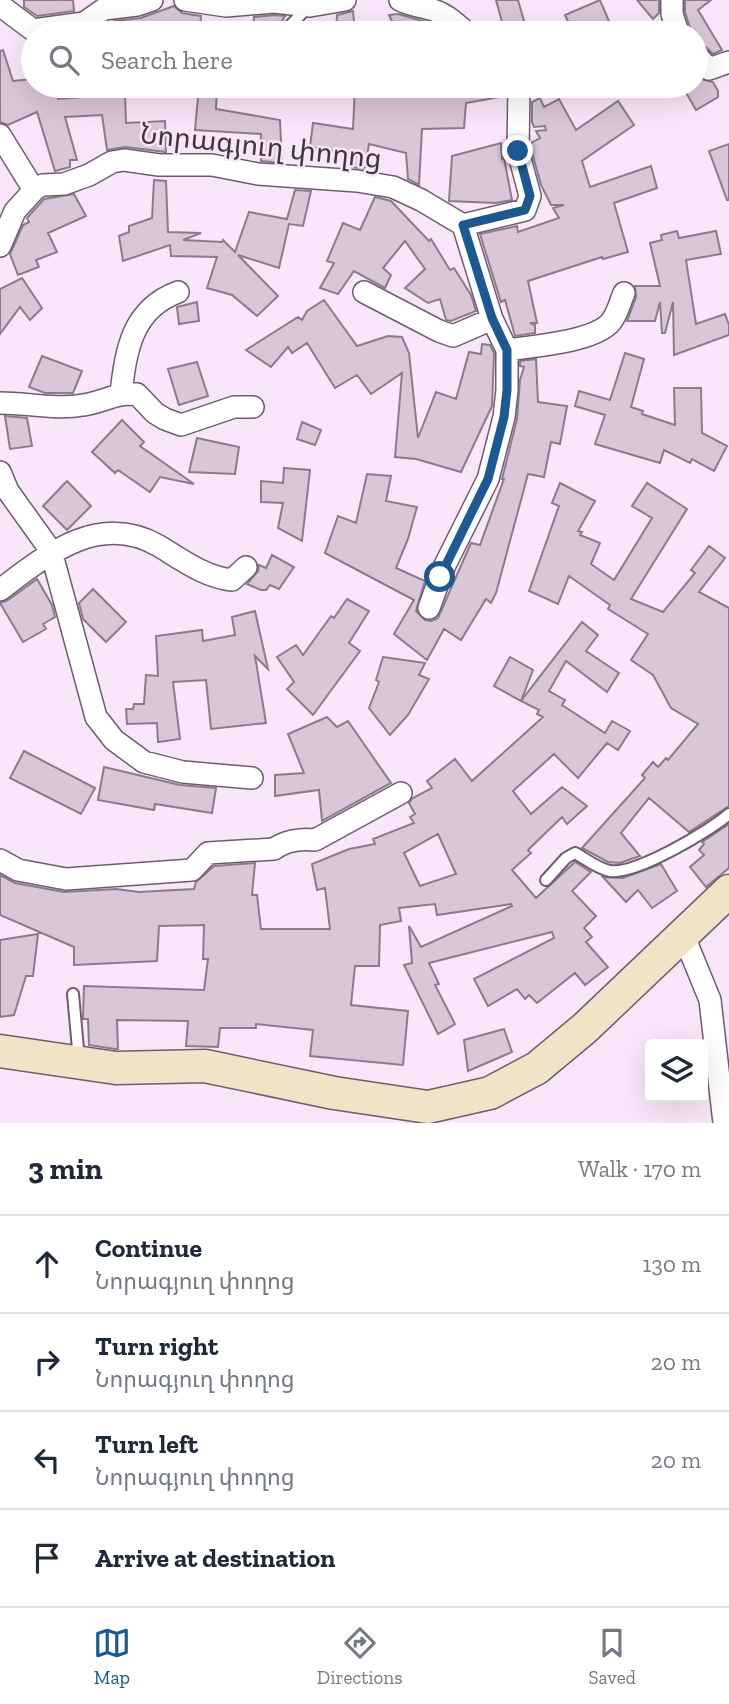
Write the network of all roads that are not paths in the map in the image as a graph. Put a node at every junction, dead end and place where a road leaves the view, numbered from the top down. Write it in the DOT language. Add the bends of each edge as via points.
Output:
graph roads {
  1 [pos="152,0"];
  2 [pos="185,0"];
  3 [pos="345,0"];
  4 [pos="400,0"];
  5 [pos="672,0"];
  6 [pos="5,6"];
  7 [pos="310,6"];
  8 [pos="22,21"];
  9 [pos="87,21"];
  10 [pos="295,21"];
  11 [pos="452,21"];
  12 [pos="674,21"];
  13 [pos="729,62"];
  14 [pos="708,68"];
  15 [pos="519,98"];
  16 [pos="0,135"];
  17 [pos="34,190"];
  18 [pos="463,225"];
  19 [pos="0,246"];
  20 [pos="178,292"];
  21 [pos="364,292"];
  22 [pos="624,293"];
  23 [pos="492,318"];
  24 [pos="507,350"];
  25 [pos="121,393"];
  26 [pos="0,403"];
  27 [pos="253,407"];
  28 [pos="0,472"];
  29 [pos="51,551"];
  30 [pos="246,567"];
  31 [pos="0,590"];
  32 [pos="429,608"];
  33 [pos="252,778"];
  34 [pos="401,793"];
  35 [pos="729,814"];
  36 [pos="0,860"];
  37 [pos="546,880"];
  38 [pos="729,891"];
  39 [pos="683,934"];
  40 [pos="74,994"];
  41 [pos="0,1051"];
  42 [pos="79,1062"];
  43 [pos="724,1123"];
  1 -- 9 [label="street" via="104,9"];
  2 -- 7 [label="street" via="226,6 274,2"];
  3 -- 7 [label="street"];
  4 -- 11 [label="street" via="442,13"];
  5 -- 12 [label="street"];
  6 -- 8 [label="street"];
  7 -- 10 [label="lane"];
  13 -- 14 [label="street"];
  15 -- 18 [label="street" via="518,151 530,196 525,210"];
  16 -- 17 [label="street"];
  17 -- 18 [label="street, Նորագյուղ փողոց" via="64,184 124,160 212,165 393,187"];
  17 -- 19 [label="street" via="15,211"];
  18 -- 23 [label="street"];
  20 -- 25 [label="street" via="152,305 139,321 125,358"];
  21 -- 23 [label="street" via="453,336"];
  22 -- 24 [label="street" via="611,323 600,331"];
  23 -- 24 [label="street"];
  24 -- 32 [label="street" via="504,417 488,479"];
  25 -- 26 [label="street" via="85,405"];
  25 -- 27 [label="street" via="137,394 155,413 181,425 233,407"];
  28 -- 29 [label="street" via="8,491"];
  29 -- 30 [label="street" via="112,533 138,537 212,575 232,580"];
  29 -- 31 [label="street"];
  29 -- 33 [label="street" via="96,717 114,740 144,762 183,772"];
  34 -- 36 [label="street" via="315,840 274,849 208,853 192,870 66,879 18,870"];
  35 -- 37 [label="lane" via="716,826 633,866 608,871 575,853"];
  38 -- 39 [label="street"];
  39 -- 42 [label="street" via="537,1068 490,1093 428,1107 205,1066 116,1068"];
  39 -- 43 [label="street" via="710,1000"];
  40 -- 42 [label="lane"];
  41 -- 42 [label="street"];
}
